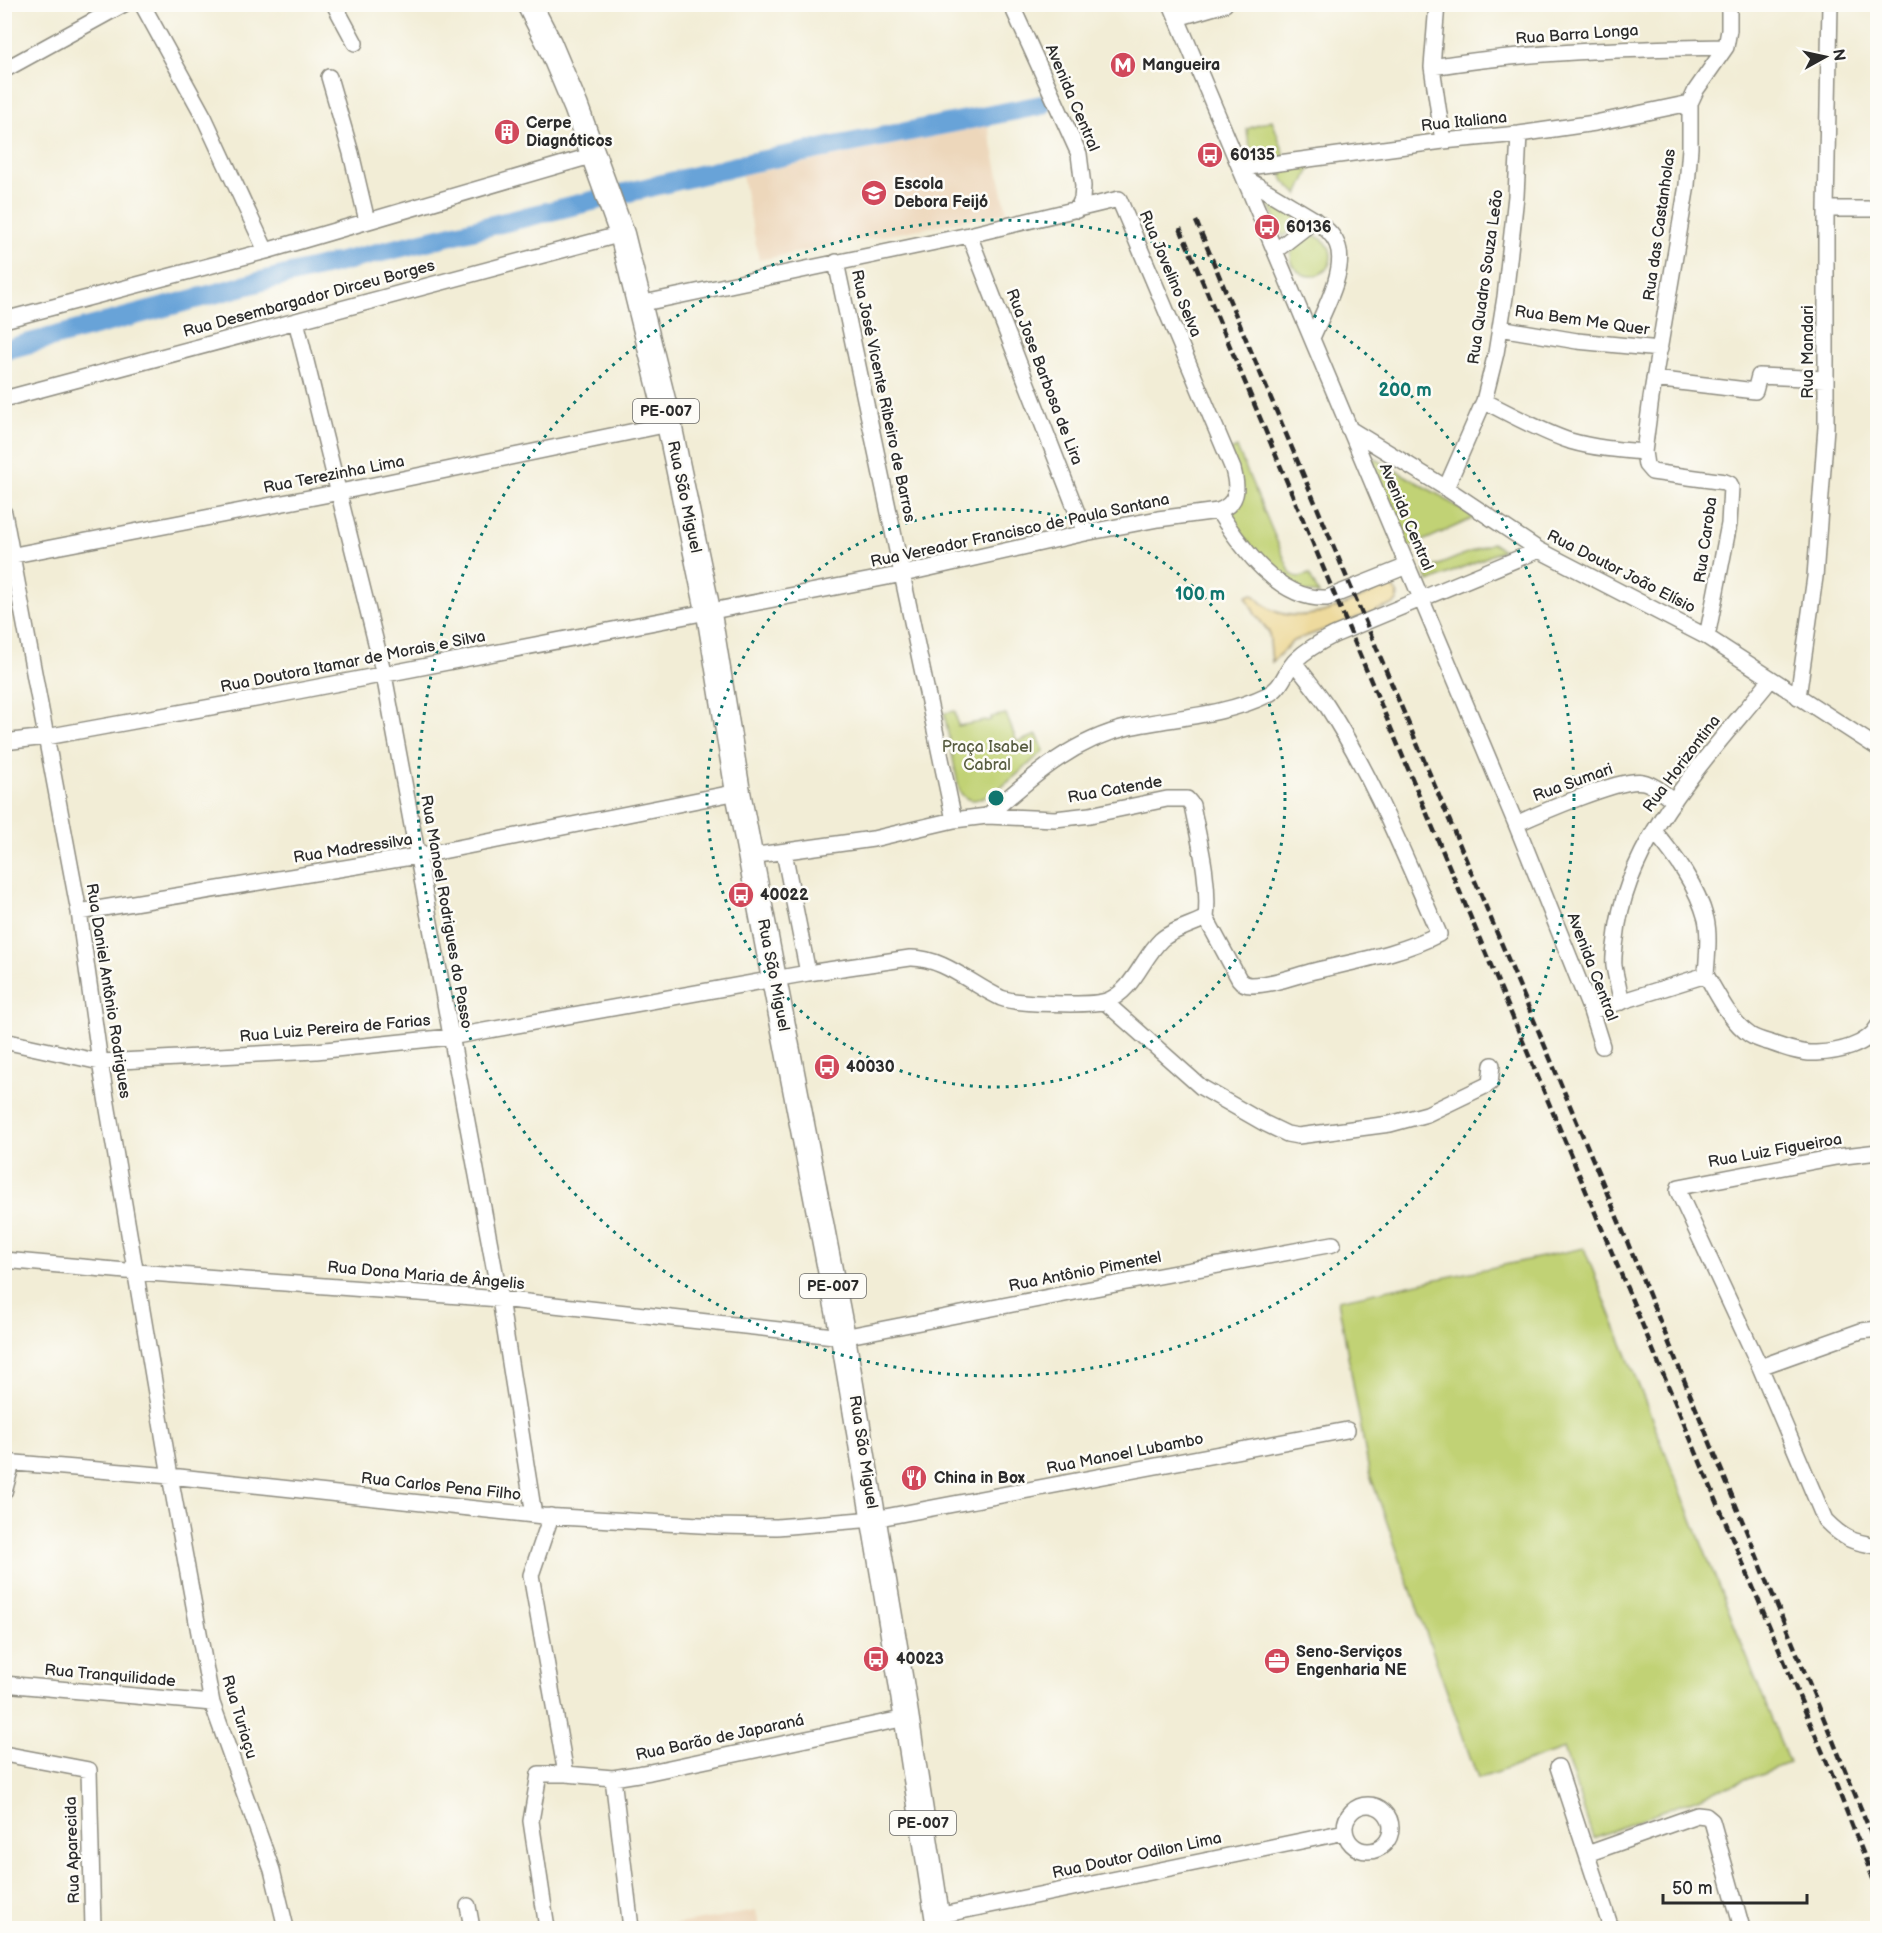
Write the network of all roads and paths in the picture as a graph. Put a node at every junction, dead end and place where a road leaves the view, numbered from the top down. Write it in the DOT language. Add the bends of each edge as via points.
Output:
graph roads {
  1 [pos="124,4"];
  2 [pos="142,4"];
  3 [pos="334,4"];
  4 [pos="529,4"];
  5 [pos="1011,4"];
  6 [pos="1225,4"];
  7 [pos="1437,4"];
  8 [pos="1729,4"];
  9 [pos="1830,4"];
  10 [pos="1174,11"];
  11 [pos="356,43"];
  12 [pos="1726,47"];
  13 [pos="1432,67"];
  14 [pos="4,70"];
  15 [pos="329,77"];
  16 [pos="1690,103"];
  17 [pos="1519,134"];
  18 [pos="1443,141"];
  19 [pos="594,154"];
  20 [pos="1243,173"];
  21 [pos="1826,209"];
  22 [pos="1878,209"];
  23 [pos="1077,210"];
  24 [pos="1315,220"];
  25 [pos="367,221"];
  26 [pos="622,234"];
  27 [pos="969,235"];
  28 [pos="266,251"];
  29 [pos="1275,251"];
  30 [pos="836,262"];
  31 [pos="639,304"];
  32 [pos="4,320"];
  33 [pos="296,321"];
  34 [pos="1500,328"];
  35 [pos="1312,338"];
  36 [pos="1660,349"];
  37 [pos="1654,379"];
  38 [pos="1826,379"];
  39 [pos="4,399"];
  40 [pos="1484,401"];
  41 [pos="669,424"];
  42 [pos="1348,428"];
  43 [pos="1645,456"];
  44 [pos="1446,488"];
  45 [pos="340,492"];
  46 [pos="1218,511"];
  47 [pos="4,513"];
  48 [pos="1085,533"];
  49 [pos="1539,550"];
  50 [pos="9,556"];
  51 [pos="1407,566"];
  52 [pos="903,574"];
  53 [pos="1421,600"];
  54 [pos="708,612"];
  55 [pos="1707,637"];
  56 [pos="1294,662"];
  57 [pos="384,675"];
  58 [pos="1772,679"];
  59 [pos="1798,697"];
  60 [pos="46,737"];
  61 [pos="4,742"];
  62 [pos="1878,748"];
  63 [pos="738,792"];
  64 [pos="1674,801"];
  65 [pos="987,816"];
  66 [pos="954,820"];
  67 [pos="1516,824"];
  68 [pos="1654,831"];
  69 [pos="784,852"];
  70 [pos="417,856"];
  71 [pos="750,856"];
  72 [pos="79,912"];
  73 [pos="1206,918"];
  74 [pos="808,973"];
  75 [pos="1706,975"];
  76 [pos="774,980"];
  77 [pos="1105,1002"];
  78 [pos="1622,1002"];
  79 [pos="1591,1011"];
  80 [pos="1878,1026"];
  81 [pos="450,1037"];
  82 [pos="4,1041"];
  83 [pos="1602,1046"];
  84 [pos="100,1062"];
  85 [pos="1492,1065"];
  86 [pos="1878,1152"];
  87 [pos="1333,1245"];
  88 [pos="4,1260"];
  89 [pos="137,1272"];
  90 [pos="500,1299"];
  91 [pos="1878,1329"];
  92 [pos="843,1337"];
  93 [pos="1760,1367"];
  94 [pos="1347,1430"];
  95 [pos="8,1462"];
  96 [pos="170,1476"];
  97 [pos="4,1492"];
  98 [pos="534,1515"];
  99 [pos="550,1516"];
  100 [pos="874,1519"];
  101 [pos="1878,1546"];
  102 [pos="4,1684"];
  103 [pos="213,1703"];
  104 [pos="906,1718"];
  105 [pos="4,1754"];
  106 [pos="1558,1767"];
  107 [pos="566,1774"];
  108 [pos="613,1778"];
  109 [pos="1345,1832"];
  110 [pos="1587,1854"];
  111 [pos="468,1906"];
  112 [pos="938,1922"];
  113 [pos="93,1929"];
  114 [pos="286,1929"];
  115 [pos="472,1929"];
  116 [pos="547,1929"];
  117 [pos="631,1929"];
  118 [pos="1611,1929"];
  119 [pos="1742,1929"];
  1 -- 14 [label="street"];
  2 -- 28 [label="street" via="204,117"];
  3 -- 11 [label="street"];
  4 -- 19 [label="main road, Rua São Miguel / PE-007"];
  5 -- 23 [label="street, Avenida Central" via="1079,154 1083,186"];
  6 -- 10 [label="street"];
  7 -- 13 [label="street"];
  8 -- 12 [label="street"];
  9 -- 21 [label="street, Rua Mandari"];
  10 -- 20 [label="street, Avenida Central"];
  12 -- 13 [label="street, Rua Barra Longa" via="1626,49"];
  12 -- 16 [label="street"];
  13 -- 18 [label="street"];
  15 -- 25 [label="street"];
  16 -- 17 [label="street, Rua Italiana"];
  16 -- 36 [label="street, Rua das Castanholas" via="1687,185"];
  17 -- 18 [label="street, Rua Italiana"];
  17 -- 34 [label="street, Rua Quadro Souza Leão" via="1516,196"];
  18 -- 20 [label="street, Rua Italiana"];
  19 -- 25 [label="street"];
  19 -- 26 [label="main road, Rua São Miguel / PE-007"];
  20 -- 24 [label="street"];
  20 -- 29 [label="street, Avenida Central"];
  21 -- 22 [label="street"];
  21 -- 38 [label="street, Rua Mandari"];
  23 -- 27 [label="street, Rua Jovelino Selva"];
  23 -- 46 [label="street, Rua Jovelino Selva" via="1119,200 1233,469 1233,501"];
  24 -- 29 [label="street"];
  24 -- 35 [label="street" via="1337,244 1340,263"];
  25 -- 28 [label="street"];
  26 -- 31 [label="main road, Rua São Miguel / PE-007"];
  26 -- 33 [label="street, Rua Desembargador Dirceu Borges"];
  27 -- 30 [label="street, Rua Jovelino Selva"];
  27 -- 48 [label="street, Rua Jose Barbosa de Lira"];
  28 -- 32 [label="street"];
  29 -- 35 [label="street, Avenida Central"];
  30 -- 31 [label="street, Rua Jovelino Selva"];
  30 -- 52 [label="street, Rua José Vicente Ribeiro de Barros"];
  31 -- 41 [label="main road, Rua São Miguel / PE-007"];
  33 -- 39 [label="street, Rua Desembargador Dirceu Borges"];
  33 -- 45 [label="street, Rua Manoel Rodrigues do Passo"];
  34 -- 36 [label="street, Rua Bem Me Quer"];
  34 -- 40 [label="street, Rua Quadro Souza Leão"];
  35 -- 42 [label="street, Avenida Central"];
  36 -- 37 [label="street, Rua das Castanholas"];
  37 -- 38 [label="street" via="1755,392 1759,376"];
  37 -- 43 [label="street, Rua das Castanholas"];
  38 -- 59 [label="street, Rua Mandari" via="1816,566"];
  40 -- 43 [label="street" via="1572,441"];
  40 -- 44 [label="street, Rua Quadro Souza Leão"];
  41 -- 45 [label="street, Rua Terezinha Lima"];
  41 -- 54 [label="main road, Rua São Miguel / PE-007"];
  42 -- 44 [label="street, Rua Doutor João Elísio"];
  42 -- 51 [label="street, Avenida Central"];
  43 -- 55 [label="street, Rua Caroba" via="1652,471 1730,484 1729,524"];
  44 -- 49 [label="street, Rua Doutor João Elísio"];
  45 -- 50 [label="street, Rua Terezinha Lima"];
  45 -- 57 [label="street, Rua Manoel Rodrigues do Passo"];
  46 -- 48 [label="street, Rua Vereador Francisco de Paula Santana"];
  46 -- 51 [label="street" via="1252,559 1281,583 1314,599 1327,598"];
  47 -- 50 [label="street, Rua Daniel Antônio Rodrigues"];
  48 -- 52 [label="street, Rua Vereador Francisco de Paula Santana"];
  49 -- 53 [label="street"];
  49 -- 55 [label="street, Rua Doutor João Elísio"];
  50 -- 60 [label="street, Rua Daniel Antônio Rodrigues"];
  51 -- 53 [label="street, Avenida Central"];
  52 -- 54 [label="street, Rua Vereador Francisco de Paula Santana"];
  52 -- 66 [label="street, Rua José Vicente Ribeiro de Barros"];
  53 -- 56 [label="street" via="1334,635"];
  53 -- 67 [label="street, Avenida Central"];
  54 -- 57 [label="street, Rua Doutora Itamar de Morais e Silva"];
  54 -- 63 [label="main road, Rua São Miguel / PE-007"];
  55 -- 58 [label="street, Rua Doutor João Elísio"];
  56 -- 65 [label="street" via="1279,687 1268,695 1216,711 1128,728 1060,755"];
  56 -- 73 [label="street" via="1327,707 1365,773 1438,934 1390,952 1250,985 1239,979"];
  57 -- 60 [label="street, Rua Doutora Itamar de Morais e Silva"];
  57 -- 70 [label="street, Rua Manoel Rodrigues do Passo"];
  58 -- 59 [label="street, Rua Doutor João Elísio"];
  58 -- 64 [label="street, Rua Horizontina"];
  59 -- 62 [label="street, Rua Doutor João Elísio"];
  60 -- 61 [label="street, Rua Doutora Itamar de Morais e Silva"];
  60 -- 72 [label="street, Rua Daniel Antônio Rodrigues"];
  63 -- 70 [label="street, Rua Madressilva"];
  63 -- 71 [label="main road, Rua São Miguel / PE-007"];
  64 -- 67 [label="street, Rua Sumari" via="1643,782 1631,781 1559,804"];
  64 -- 68 [label="street, Rua Horizontina"];
  65 -- 66 [label="street, Rua Catende"];
  65 -- 73 [label="street, Rua Catende" via="1055,819 1187,799 1192,805 1205,879"];
  66 -- 69 [label="street, Rua Catende" via="873,839"];
  67 -- 79 [label="street, Avenida Central"];
  68 -- 75 [label="street, Rua Horizontina" via="1677,859 1706,920"];
  68 -- 78 [label="street" via="1635,865 1617,925 1614,965"];
  69 -- 71 [label="street, Rua Catende"];
  69 -- 74 [label="street, Rua São Miguel"];
  70 -- 72 [label="street, Rua Madressilva"];
  70 -- 81 [label="street, Rua Manoel Rodrigues do Passo"];
  71 -- 76 [label="main road, Rua São Miguel / PE-007"];
  72 -- 84 [label="street, Rua Daniel Antônio Rodrigues"];
  73 -- 77 [label="street" via="1162,938 1135,976"];
  74 -- 76 [label="street, Rua Luiz Pereira de Farias"];
  74 -- 77 [label="street, Rua Luiz Pereira de Farias" via="922,958 1004,999 1040,1004"];
  75 -- 78 [label="street"];
  75 -- 80 [label="street" via="1740,1027 1751,1036 1788,1048 1815,1053 1842,1049 1856,1045"];
  76 -- 81 [label="street, Rua Luiz Pereira de Farias"];
  76 -- 92 [label="main road, Rua São Miguel / PE-007"];
  77 -- 85 [label="street" via="1201,1087 1264,1123 1298,1136 1390,1124 1427,1114 1490,1083"];
  78 -- 79 [label="street"];
  79 -- 83 [label="street, Avenida Central"];
  81 -- 84 [label="street, Rua Luiz Pereira de Farias" via="316,1051"];
  81 -- 90 [label="street, Rua Manoel Rodrigues do Passo"];
  82 -- 84 [label="street, Rua Luiz Pereira de Farias"];
  84 -- 89 [label="street, Rua Daniel Antônio Rodrigues"];
  86 -- 93 [label="street, Rua Luiz Figueiroa" via="1679,1187 1678,1194"];
  87 -- 92 [label="street, Rua Antônio Pimentel"];
  88 -- 89 [label="street, Rua Dona Maria de Ângelis"];
  89 -- 90 [label="street, Rua Dona Maria de Ângelis"];
  89 -- 96 [label="street, Rua Daniel Antônio Rodrigues"];
  90 -- 92 [label="street, Rua Dona Maria de Ângelis"];
  90 -- 98 [label="street, Rua Manoel Rodrigues do Passo"];
  91 -- 93 [label="street" via="1861,1331"];
  92 -- 100 [label="main road, Rua São Miguel / PE-007"];
  93 -- 101 [label="street" via="1825,1520 1853,1542"];
  94 -- 100 [label="street, Rua Manoel Lubambo"];
  95 -- 96 [label="street, Rua Carlos Pena Filho"];
  95 -- 97 [label="street"];
  96 -- 98 [label="street, Rua Carlos Pena Filho"];
  96 -- 103 [label="street, Rua Turiaçu"];
  98 -- 99 [label="street, Rua Carlos Pena Filho"];
  99 -- 100 [label="street, Rua Carlos Pena Filho" via="777,1527"];
  99 -- 107 [label="street" via="531,1575"];
  100 -- 104 [label="main road, Rua São Miguel / PE-007"];
  102 -- 103 [label="street, Rua Tranquilidade"];
  103 -- 114 [label="street, Rua Turiaçu" via="272,1870"];
  104 -- 108 [label="street, Rua Barão de Japaraná"];
  104 -- 112 [label="main road, Rua São Miguel / PE-007"];
  105 -- 113 [label="street, Rua Aparecida" via="89,1770"];
  106 -- 110 [label="street"];
  107 -- 108 [label="street, Rua Barão de Japaraná"];
  107 -- 116 [label="street, Rua Barão de Japaraná" via="539,1774 531,1821"];
  108 -- 117 [label="street"];
  109 -- 112 [label="street, Rua Doutor Odilon Lima"];
  110 -- 118 [label="street"];
  110 -- 119 [label="street" via="1697,1815 1706,1816 1712,1821"];
  111 -- 115 [label="street"];
}
